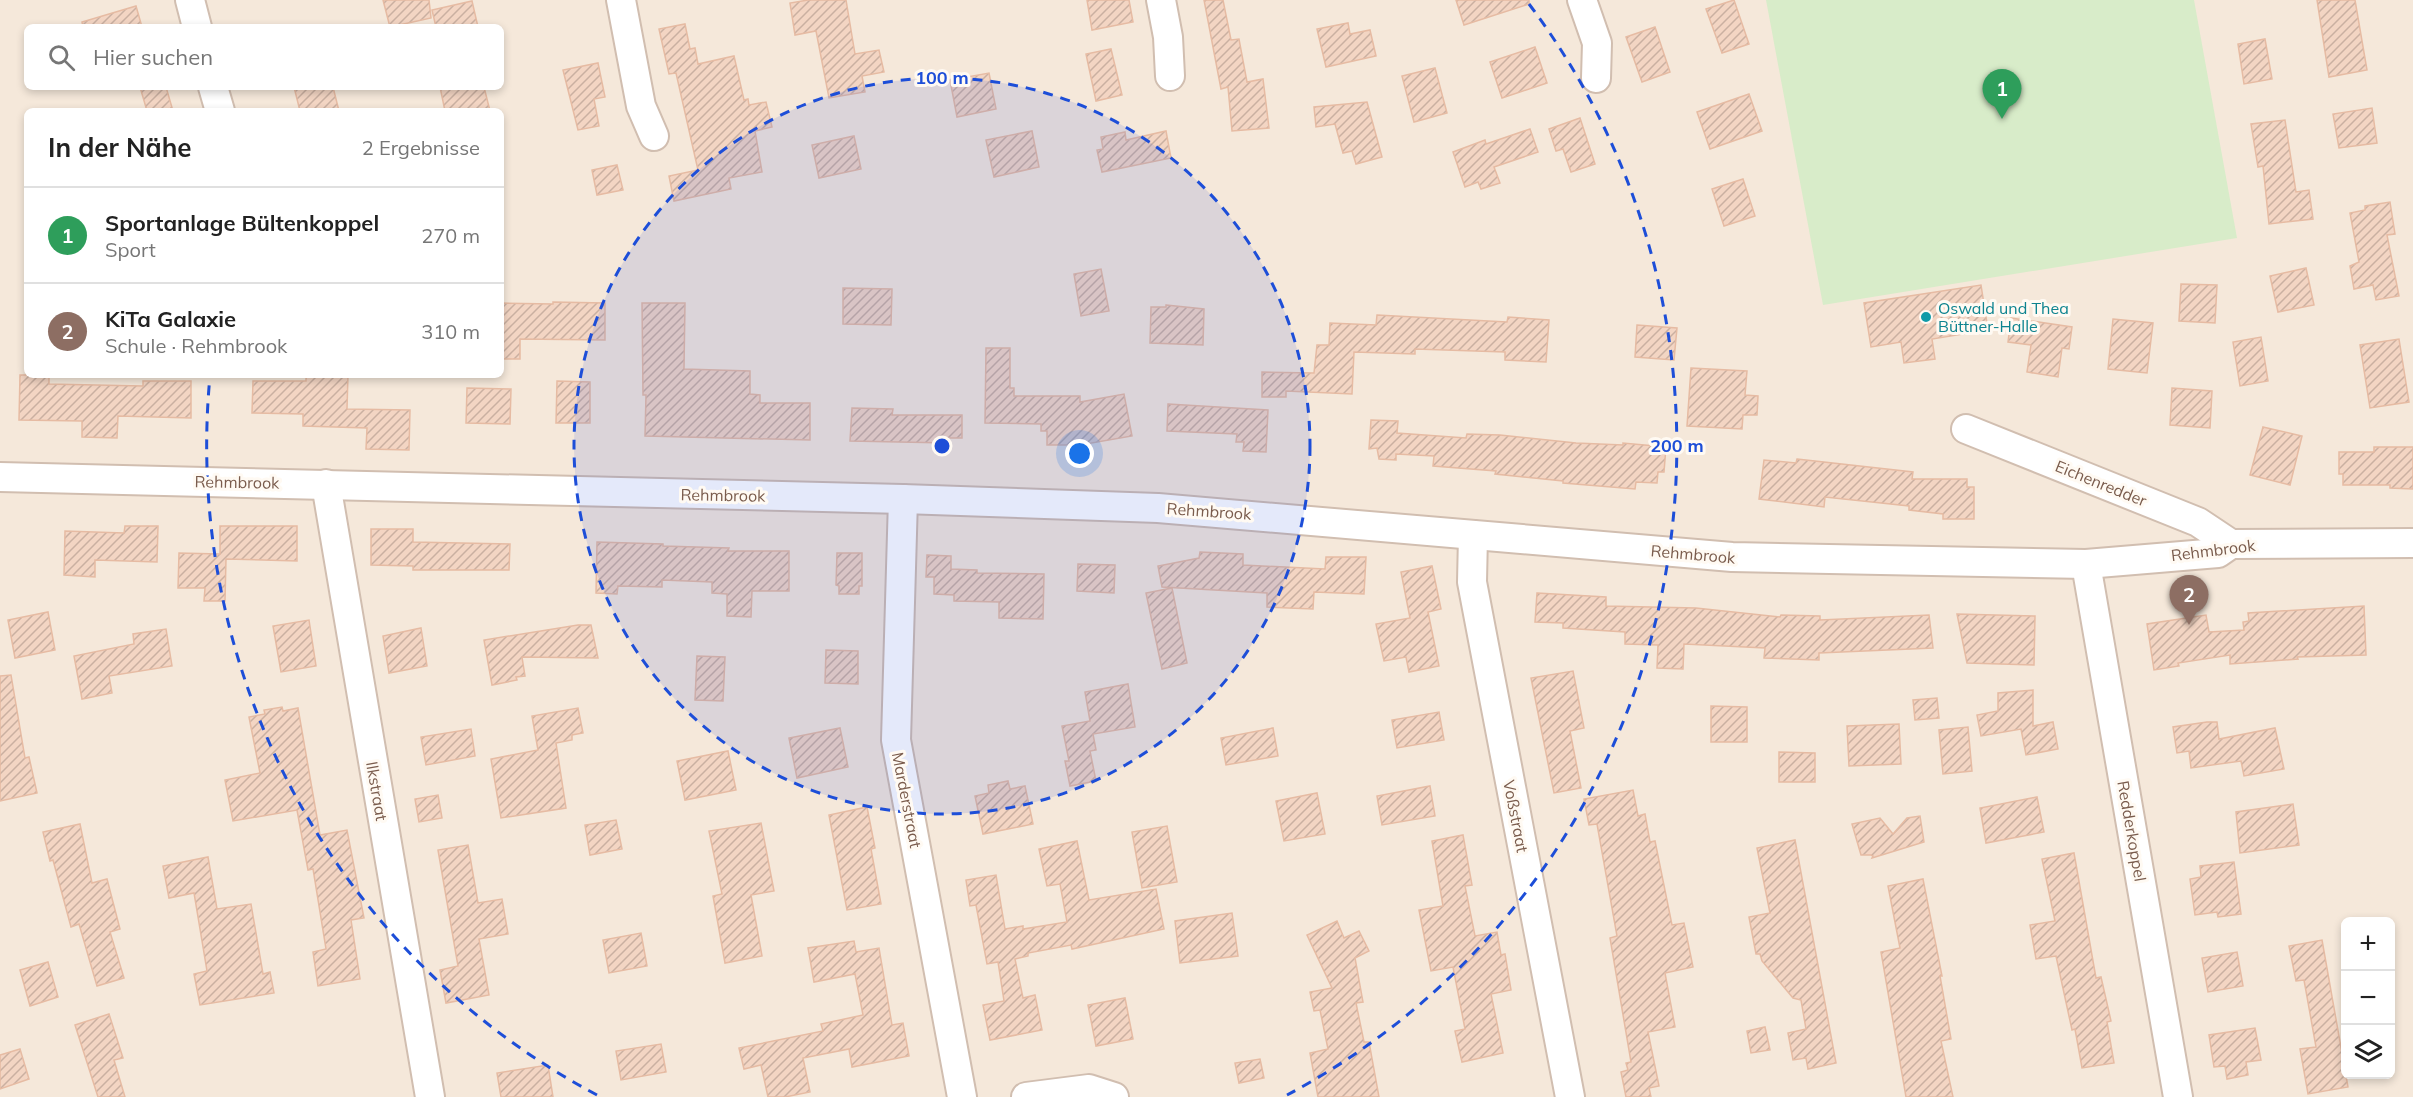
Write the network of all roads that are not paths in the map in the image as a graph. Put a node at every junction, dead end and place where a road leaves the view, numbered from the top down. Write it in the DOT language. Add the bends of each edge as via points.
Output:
graph roads {
  1 [pos="190,0"];
  2 [pos="621,0"];
  3 [pos="1161,0"];
  4 [pos="1582,0"];
  5 [pos="197,24"];
  6 [pos="1170,76"];
  7 [pos="1596,78"];
  8 [pos="214,90"];
  9 [pos="219,108"];
  10 [pos="654,136"];
  11 [pos="1966,429"];
  12 [pos="0,477"];
  13 [pos="326,484"];
  14 [pos="903,499"];
  15 [pos="1473,535"];
  16 [pos="2413,543"];
  17 [pos="2231,544"];
  18 [pos="2086,564"];
  19 [pos="430,1097"];
  20 [pos="962,1097"];
  21 [pos="1026,1097"];
  22 [pos="1114,1097"];
  23 [pos="1570,1097"];
  24 [pos="2178,1097"];
  1 -- 5 [label="street"];
  2 -- 10 [label="street" via="641,106"];
  3 -- 6 [label="street"];
  4 -- 7 [label="street" via="1597,44"];
  8 -- 9 [label="street"];
  11 -- 17 [label="street, Eichenredder" via="2198,522"];
  12 -- 13 [label="street, Rehmbrook"];
  13 -- 14 [label="street, Rehmbrook"];
  13 -- 19 [label="street, Ilkstraat"];
  14 -- 15 [label="street, Rehmbrook" via="1158,508"];
  14 -- 20 [label="street, Marderstraat" via="896,740"];
  15 -- 18 [label="street, Rehmbrook" via="1732,557"];
  15 -- 23 [label="street, Voßstraat" via="1472,582"];
  16 -- 17 [label="street, Rehmbrook"];
  17 -- 18 [label="street, Rehmbrook" via="2218,553"];
  18 -- 24 [label="street, Redderkoppel"];
  21 -- 22 [label="street" via="1089,1089"];
}
